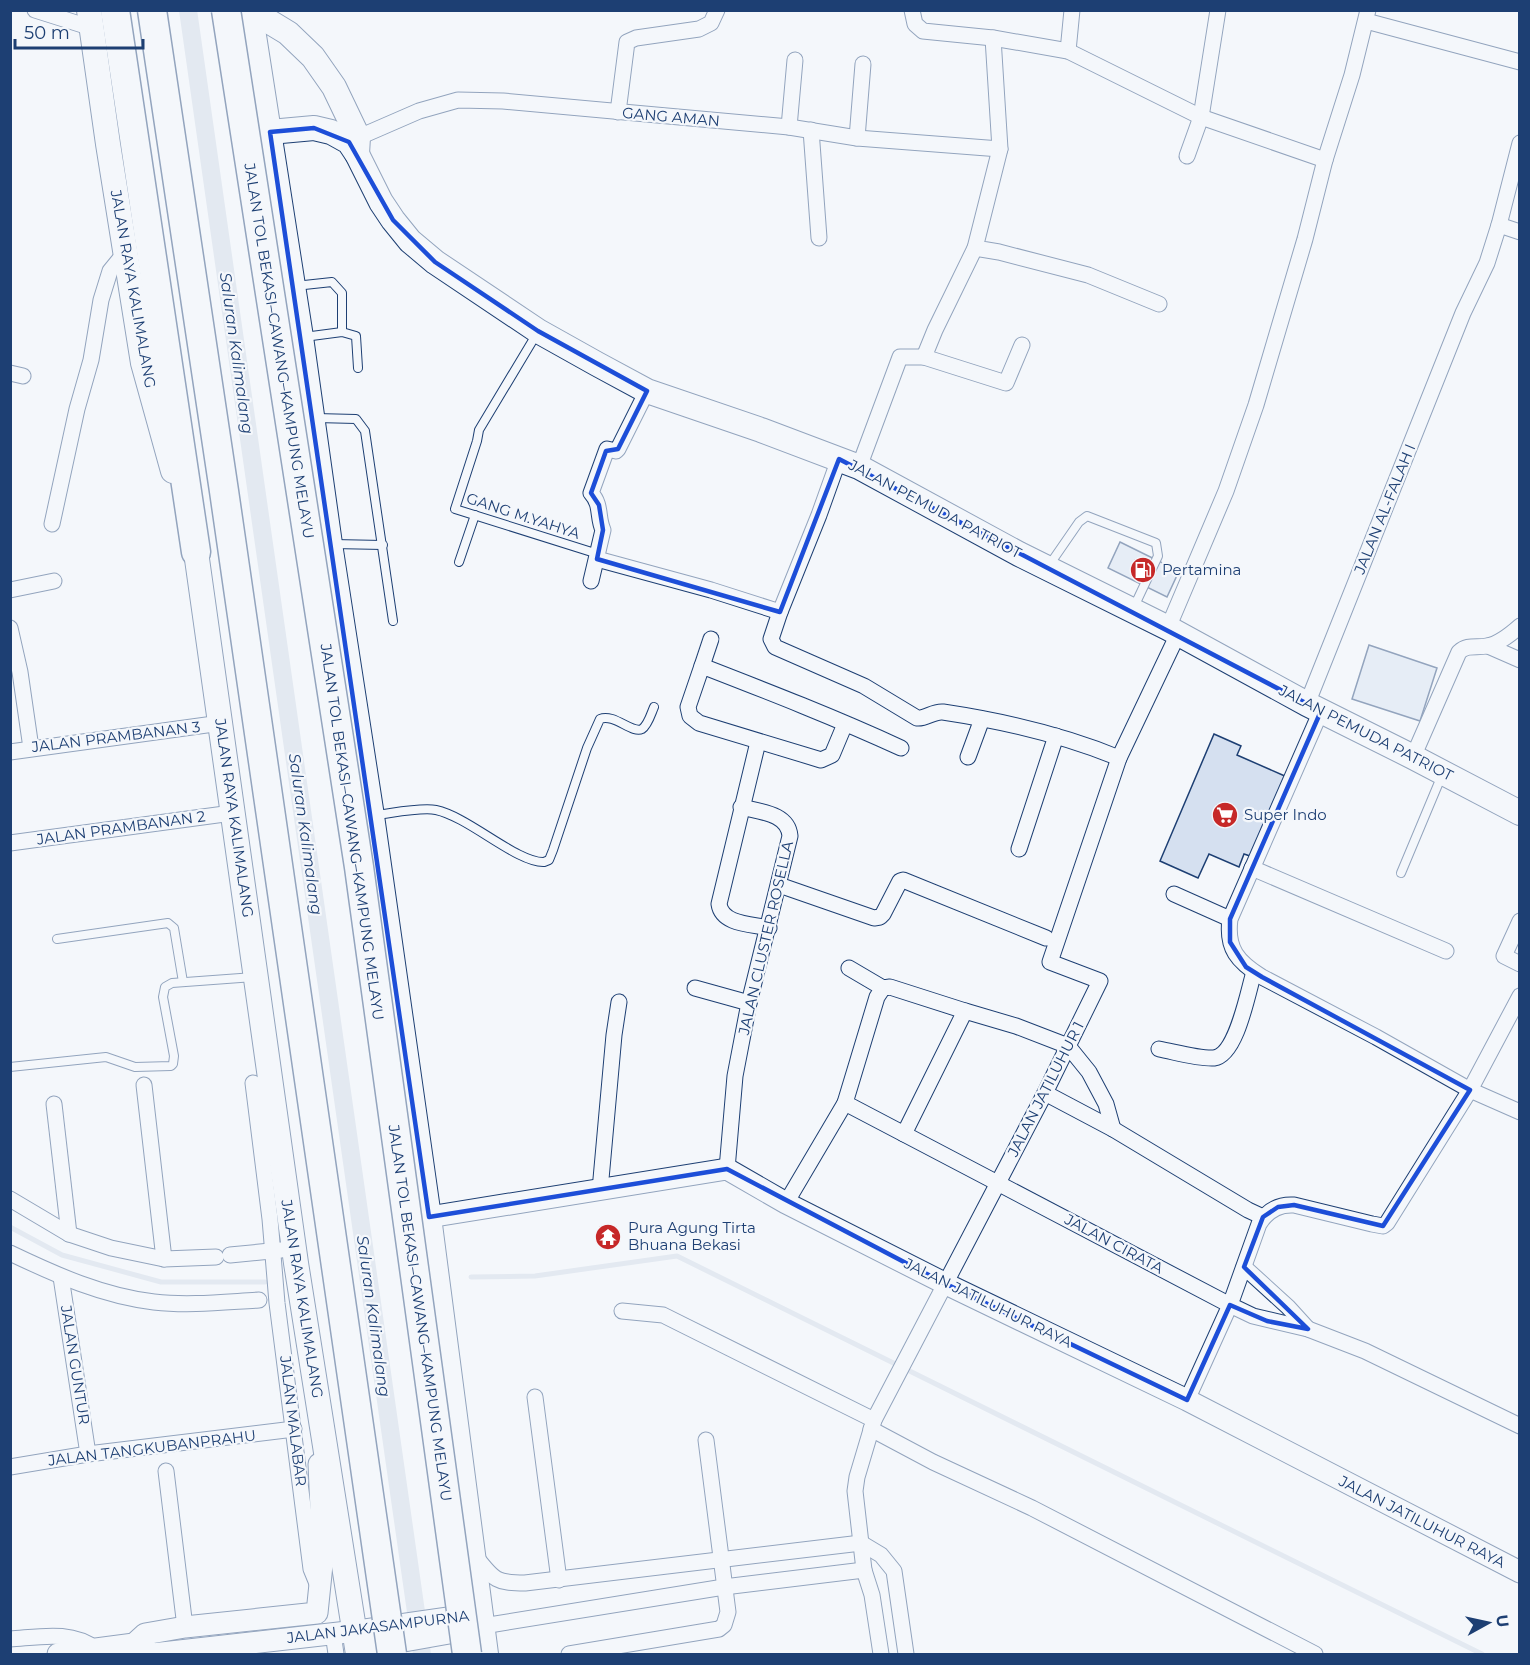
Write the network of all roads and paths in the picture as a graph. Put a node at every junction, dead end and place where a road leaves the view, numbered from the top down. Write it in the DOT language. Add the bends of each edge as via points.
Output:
graph roads {
  1 [pos="35,10"];
  2 [pos="115,10"];
  3 [pos="152,10"];
  4 [pos="226,10"];
  5 [pos="250,10"];
  6 [pos="717,10"];
  7 [pos="912,10"];
  8 [pos="1072,10"];
  9 [pos="1218,10"];
  10 [pos="1367,16"];
  11 [pos="91,19"];
  12 [pos="993,38"];
  13 [pos="1068,51"];
  14 [pos="795,60"];
  15 [pos="1520,62"];
  16 [pos="863,64"];
  17 [pos="618,112"];
  18 [pos="1201,117"];
  19 [pos="789,127"];
  20 [pos="812,130"];
  21 [pos="270,132"];
  22 [pos="857,138"];
  23 [pos="1520,143"];
  24 [pos="354,144"];
  25 [pos="1000,149"];
  26 [pos="1187,156"];
  27 [pos="1325,160"];
  28 [pos="1499,225"];
  29 [pos="1520,232"];
  30 [pos="819,238"];
  31 [pos="975,248"];
  32 [pos="127,256"];
  33 [pos="294,286"];
  34 [pos="1159,304"];
  35 [pos="538,331"];
  36 [pos="342,332"];
  37 [pos="301,337"];
  38 [pos="1022,345"];
  39 [pos="924,357"];
  40 [pos="358,368"];
  41 [pos="648,391"];
  42 [pos="313,417"];
  43 [pos="849,463"];
  44 [pos="475,515"];
  45 [pos="52,524"];
  46 [pos="330,544"];
  47 [pos="383,545"];
  48 [pos="196,552"];
  49 [pos="598,556"];
  50 [pos="459,562"];
  51 [pos="1047,568"];
  52 [pos="54,581"];
  53 [pos="591,581"];
  54 [pos="10,590"];
  55 [pos="1133,609"];
  56 [pos="780,612"];
  57 [pos="393,621"];
  58 [pos="1520,626"];
  59 [pos="10,628"];
  60 [pos="1173,631"];
  61 [pos="711,639"];
  62 [pos="1488,646"];
  63 [pos="1520,660"];
  64 [pos="702,666"];
  65 [pos="15,673"];
  66 [pos="654,708"];
  67 [pos="1314,708"];
  68 [pos="982,719"];
  69 [pos="221,723"];
  70 [pos="845,724"];
  71 [pos="1056,736"];
  72 [pos="758,742"];
  73 [pos="31,748"];
  74 [pos="901,748"];
  75 [pos="10,752"];
  76 [pos="968,757"];
  77 [pos="1413,757"];
  78 [pos="1119,758"];
  79 [pos="1443,773"];
  80 [pos="741,807"];
  81 [pos="232,813"];
  82 [pos="1520,813"];
  83 [pos="372,816"];
  84 [pos="10,843"];
  85 [pos="1019,849"];
  86 [pos="1252,868"];
  87 [pos="1401,873"];
  88 [pos="779,885"];
  89 [pos="1174,894"];
  90 [pos="1230,919"];
  91 [pos="1520,921"];
  92 [pos="769,928"];
  93 [pos="1046,938"];
  94 [pos="57,939"];
  95 [pos="1446,951"];
  96 [pos="1520,964"];
  97 [pos="849,968"];
  98 [pos="1254,972"];
  99 [pos="249,978"];
  100 [pos="183,982"];
  101 [pos="695,988"];
  102 [pos="883,988"];
  103 [pos="1520,996"];
  104 [pos="619,1002"];
  105 [pos="749,1003"];
  106 [pos="965,1011"];
  107 [pos="1068,1046"];
  108 [pos="1159,1049"];
  109 [pos="10,1067"];
  110 [pos="253,1083"];
  111 [pos="144,1085"];
  112 [pos="1470,1090"];
  113 [pos="1045,1093"];
  114 [pos="845,1103"];
  115 [pos="54,1104"];
  116 [pos="1520,1112"];
  117 [pos="1113,1129"];
  118 [pos="904,1134"];
  119 [pos="727,1169"];
  120 [pos="997,1183"];
  121 [pos="600,1190"];
  122 [pos="10,1199"];
  123 [pos="786,1203"];
  124 [pos="429,1217"];
  125 [pos="1263,1217"];
  126 [pos="69,1234"];
  127 [pos="283,1250"];
  128 [pos="10,1252"];
  129 [pos="164,1259"];
  130 [pos="1244,1267"];
  131 [pos="61,1277"];
  132 [pos="944,1283"];
  133 [pos="260,1300"];
  134 [pos="1230,1305"];
  135 [pos="622,1311"];
  136 [pos="1308,1329"];
  137 [pos="535,1397"];
  138 [pos="316,1398"];
  139 [pos="1187,1400"];
  140 [pos="872,1425"];
  141 [pos="1520,1426"];
  142 [pos="294,1429"];
  143 [pos="706,1440"];
  144 [pos="318,1443"];
  145 [pos="297,1445"];
  146 [pos="88,1454"];
  147 [pos="10,1467"];
  148 [pos="166,1471"];
  149 [pos="861,1543"];
  150 [pos="472,1553"];
  151 [pos="720,1561"];
  152 [pos="864,1570"];
  153 [pos="1520,1572"];
  154 [pos="560,1580"];
  155 [pos="723,1587"];
  156 [pos="320,1589"];
  157 [pos="482,1619"];
  158 [pos="185,1628"];
  159 [pos="10,1639"];
  160 [pos="393,1640"];
  161 [pos="134,1644"];
  162 [pos="348,1645"];
  163 [pos="1289,1648"];
  164 [pos="95,1652"];
  165 [pos="58,1654"];
  166 [pos="467,1654"];
  167 [pos="486,1654"];
  168 [pos="569,1654"];
  169 [pos="880,1654"];
  170 [pos="906,1654"];
  171 [pos="1316,1654"];
  1 -- 11 [label="street"];
  2 -- 48 [label="highway"];
  3 -- 160 [label="highway, bridge"];
  4 -- 166 [label="highway, JALAN TOL BEKASI–CAWANG–KAMPUNG MELAYU, bridge" via="359,867"];
  5 -- 21 [label="main road"];
  5 -- 24 [label="main road, JALAN PEMUDA PATRIOT" via="288,33 313,57 334,87"];
  6 -- 17 [label="street" via="711,22 699,28 627,42"];
  7 -- 12 [label="street" via="915,24 923,31"];
  8 -- 13 [label="street"];
  9 -- 18 [label="street"];
  10 -- 15 [label="street"];
  10 -- 27 [label="street, JALAN JATILUHUR 1" via="1342,113"];
  11 -- 32 [label="main road, JALAN RAYA KALIMALANG"];
  12 -- 13 [label="street"];
  12 -- 25 [label="street"];
  13 -- 18 [label="street"];
  14 -- 19 [label="street"];
  16 -- 22 [label="street"];
  17 -- 19 [label="street, GANG AMAN"];
  17 -- 24 [label="street, GANG AMAN" via="458,100 419,111"];
  18 -- 26 [label="street"];
  18 -- 27 [label="street"];
  19 -- 20 [label="street, GANG AMAN"];
  20 -- 22 [label="street, GANG AMAN"];
  20 -- 30 [label="street"];
  21 -- 24 [label="main road" via="314,128"];
  21 -- 33 [label="main road"];
  22 -- 25 [label="street, GANG AMAN"];
  23 -- 28 [label="street, JALAN AL-FALAH I"];
  24 -- 35 [label="main road, JALAN PEMUDA PATRIOT" via="381,202 410,241"];
  25 -- 31 [label="street"];
  27 -- 60 [label="street, JALAN JATILUHUR 1" via="1256,405"];
  28 -- 29 [label="street"];
  28 -- 67 [label="street, JALAN AL-FALAH I"];
  31 -- 34 [label="street" via="1088,275"];
  31 -- 39 [label="street"];
  32 -- 45 [label="street" via="110,271 101,300 91,360"];
  32 -- 48 [label="main road, JALAN RAYA KALIMALANG" via="143,363"];
  33 -- 36 [label="lane" via="332,282 342,293"];
  33 -- 37 [label="main road"];
  35 -- 41 [label="main road, JALAN PEMUDA PATRIOT"];
  35 -- 44 [label="lane, GANG M.YAHYA" via="479,430 455,509"];
  36 -- 37 [label="lane"];
  36 -- 40 [label="lane" via="356,336"];
  37 -- 42 [label="main road"];
  38 -- 39 [label="street" via="1006,383"];
  39 -- 43 [label="street" via="900,357"];
  41 -- 43 [label="main road, JALAN PEMUDA PATRIOT"];
  41 -- 49 [label="street" via="618,449 607,449 591,494 599,505 603,530"];
  42 -- 46 [label="main road"];
  42 -- 47 [label="lane" via="356,419 362,424"];
  43 -- 51 [label="main road, JALAN PEMUDA PATRIOT"];
  43 -- 56 [label="street" via="819,515"];
  44 -- 49 [label="lane, GANG M.YAHYA"];
  44 -- 50 [label="lane"];
  46 -- 47 [label="lane"];
  46 -- 83 [label="main road"];
  47 -- 57 [label="lane"];
  48 -- 69 [label="main road, JALAN RAYA KALIMALANG"];
  49 -- 53 [label="street"];
  49 -- 56 [label="street"];
  51 -- 55 [label="main road, JALAN PEMUDA PATRIOT"];
  51 -- 55 [label="lane" via="1087,516 1156,543 1158,556"];
  52 -- 54 [label="street"];
  55 -- 60 [label="main road, JALAN PEMUDA PATRIOT"];
  56 -- 68 [label="street" via="771,639 775,647 864,686 917,718 939,711"];
  58 -- 62 [label="street"];
  59 -- 65 [label="street"];
  60 -- 67 [label="main road, JALAN PEMUDA PATRIOT"];
  60 -- 78 [label="street, JALAN JATILUHUR 1"];
  61 -- 64 [label="street"];
  62 -- 63 [label="street"];
  62 -- 77 [label="street" via="1470,646 1459,652"];
  64 -- 70 [label="street"];
  64 -- 72 [label="street" via="688,707 690,717"];
  65 -- 73 [label="street"];
  66 -- 83 [label="lane" via="642,729 609,718 600,719 553,850 544,862 529,859 450,814 433,809"];
  67 -- 77 [label="main road, JALAN PEMUDA PATRIOT"];
  67 -- 86 [label="street, JALAN AL-FALAH I"];
  68 -- 71 [label="street"];
  68 -- 76 [label="street"];
  69 -- 73 [label="street, JALAN PRAMBANAN 3"];
  69 -- 81 [label="main road, JALAN RAYA KALIMALANG"];
  70 -- 72 [label="street" via="832,755 825,760"];
  70 -- 74 [label="street"];
  71 -- 78 [label="street"];
  71 -- 85 [label="street"];
  72 -- 80 [label="street"];
  73 -- 75 [label="street, JALAN PRAMBANAN 3"];
  77 -- 79 [label="main road, JALAN PEMUDA PATRIOT"];
  78 -- 107 [label="street, JALAN JATILUHUR 1" via="1050,962 1100,981"];
  79 -- 82 [label="main road, JALAN PEMUDA PATRIOT"];
  79 -- 87 [label="lane"];
  80 -- 88 [label="street, JALAN CLUSTER ROSELLA" via="776,816 788,826 790,836"];
  80 -- 92 [label="street" via="720,909 731,920"];
  81 -- 84 [label="street, JALAN PRAMBANAN 2"];
  81 -- 99 [label="main road, JALAN RAYA KALIMALANG"];
  83 -- 124 [label="main road"];
  86 -- 90 [label="street, JALAN AL-FALAH I"];
  86 -- 95 [label="street"];
  88 -- 92 [label="street, JALAN CLUSTER ROSELLA"];
  88 -- 93 [label="street" via="874,918 883,914 903,880"];
  89 -- 90 [label="street"];
  90 -- 98 [label="street" via="1230,942 1246,967"];
  91 -- 96 [label="street" via="1504,956"];
  92 -- 105 [label="street, JALAN CLUSTER ROSELLA"];
  94 -- 100 [label="lane" via="168,923 174,928"];
  97 -- 102 [label="street"];
  98 -- 108 [label="street" via="1234,1040 1224,1054 1213,1058"];
  98 -- 112 [label="street"];
  99 -- 100 [label="lane"];
  99 -- 127 [label="main road, JALAN RAYA KALIMALANG"];
  100 -- 109 [label="lane" via="168,985 163,991 174,1056 171,1065 135,1067 106,1057"];
  101 -- 105 [label="street"];
  102 -- 106 [label="street"];
  102 -- 114 [label="street"];
  103 -- 112 [label="street"];
  104 -- 121 [label="street"];
  105 -- 119 [label="street, JALAN CLUSTER ROSELLA" via="732,1101"];
  106 -- 107 [label="street"];
  106 -- 118 [label="street"];
  107 -- 113 [label="street, JALAN JATILUHUR 1"];
  107 -- 117 [label="street" via="1089,1072 1106,1104"];
  110 -- 127 [label="street, JALAN MALABAR"];
  111 -- 129 [label="street"];
  112 -- 116 [label="street"];
  112 -- 125 [label="street" via="1383,1226 1294,1205 1278,1207"];
  113 -- 117 [label="street"];
  113 -- 120 [label="street, JALAN JATILUHUR 1"];
  114 -- 118 [label="street, JALAN CIRATA"];
  114 -- 123 [label="street"];
  115 -- 126 [label="street"];
  117 -- 125 [label="street"];
  118 -- 120 [label="street, JALAN CIRATA"];
  119 -- 121 [label="street"];
  119 -- 123 [label="street, JALAN JATILUHUR RAYA"];
  120 -- 132 [label="street, JALAN JATILUHUR 1"];
  120 -- 134 [label="street, JALAN CIRATA"];
  121 -- 124 [label="street"];
  122 -- 126 [label="street"];
  123 -- 132 [label="street, JALAN JATILUHUR RAYA"];
  124 -- 150 [label="main road"];
  125 -- 130 [label="street"];
  126 -- 129 [label="street"];
  127 -- 129 [label="street"];
  127 -- 138 [label="main road, JALAN RAYA KALIMALANG"];
  127 -- 142 [label="street, JALAN MALABAR" via="277,1303"];
  128 -- 131 [label="street"];
  130 -- 134 [label="street"];
  130 -- 136 [label="street"];
  131 -- 133 [label="street" via="153,1302"];
  131 -- 146 [label="street, JALAN GUNTUR"];
  132 -- 139 [label="street, JALAN JATILUHUR RAYA"];
  132 -- 140 [label="street, JALAN JATILUHUR 1"];
  134 -- 136 [label="street, JALAN CIRATA" via="1267,1321"];
  134 -- 139 [label="street"];
  135 -- 140 [label="street" via="663,1315"];
  136 -- 141 [label="street, JALAN CIRATA" via="1365,1351"];
  137 -- 154 [label="street"];
  138 -- 144 [label="street, JALAN JAKASAMPURNA"];
  138 -- 162 [label="main road, JALAN RAYA KALIMALANG"];
  139 -- 153 [label="street, JALAN JATILUHUR RAYA"];
  140 -- 149 [label="street, JALAN JATILUHUR 1" via="855,1491"];
  140 -- 163 [label="street" via="933,1462 1032,1508"];
  142 -- 145 [label="street, JALAN MALABAR"];
  142 -- 146 [label="street, JALAN TANGKUBANPRAHU"];
  143 -- 151 [label="street"];
  144 -- 145 [label="street"];
  144 -- 156 [label="street, JALAN JAKASAMPURNA" via="323,1555"];
  145 -- 156 [label="street, JALAN MALABAR" via="311,1569"];
  146 -- 147 [label="street, JALAN TANGKUBANPRAHU"];
  148 -- 158 [label="street"];
  149 -- 151 [label="street"];
  149 -- 152 [label="street, JALAN JATILUHUR 1"];
  149 -- 170 [label="street" via="881,1555 894,1571"];
  150 -- 154 [label="street" via="491,1577 503,1582"];
  150 -- 157 [label="main road"];
  151 -- 154 [label="street"];
  151 -- 155 [label="street"];
  152 -- 155 [label="street"];
  152 -- 169 [label="street, JALAN JATILUHUR 1" via="872,1594"];
  155 -- 157 [label="street"];
  155 -- 168 [label="street" via="728,1612 719,1629"];
  156 -- 158 [label="street, JALAN JAKASAMPURNA" via="317,1613"];
  157 -- 160 [label="main road"];
  157 -- 167 [label="main road"];
  158 -- 161 [label="street, JALAN JAKASAMPURNA" via="145,1634"];
  159 -- 164 [label="street" via="69,1636 86,1641"];
  160 -- 162 [label="main road"];
  161 -- 162 [label="street, JALAN JAKASAMPURNA" via="153,1654"];
  161 -- 164 [label="street, JALAN JAKASAMPURNA"];
  163 -- 171 [label="street"];
  164 -- 165 [label="street, JALAN JAKASAMPURNA"];
}
